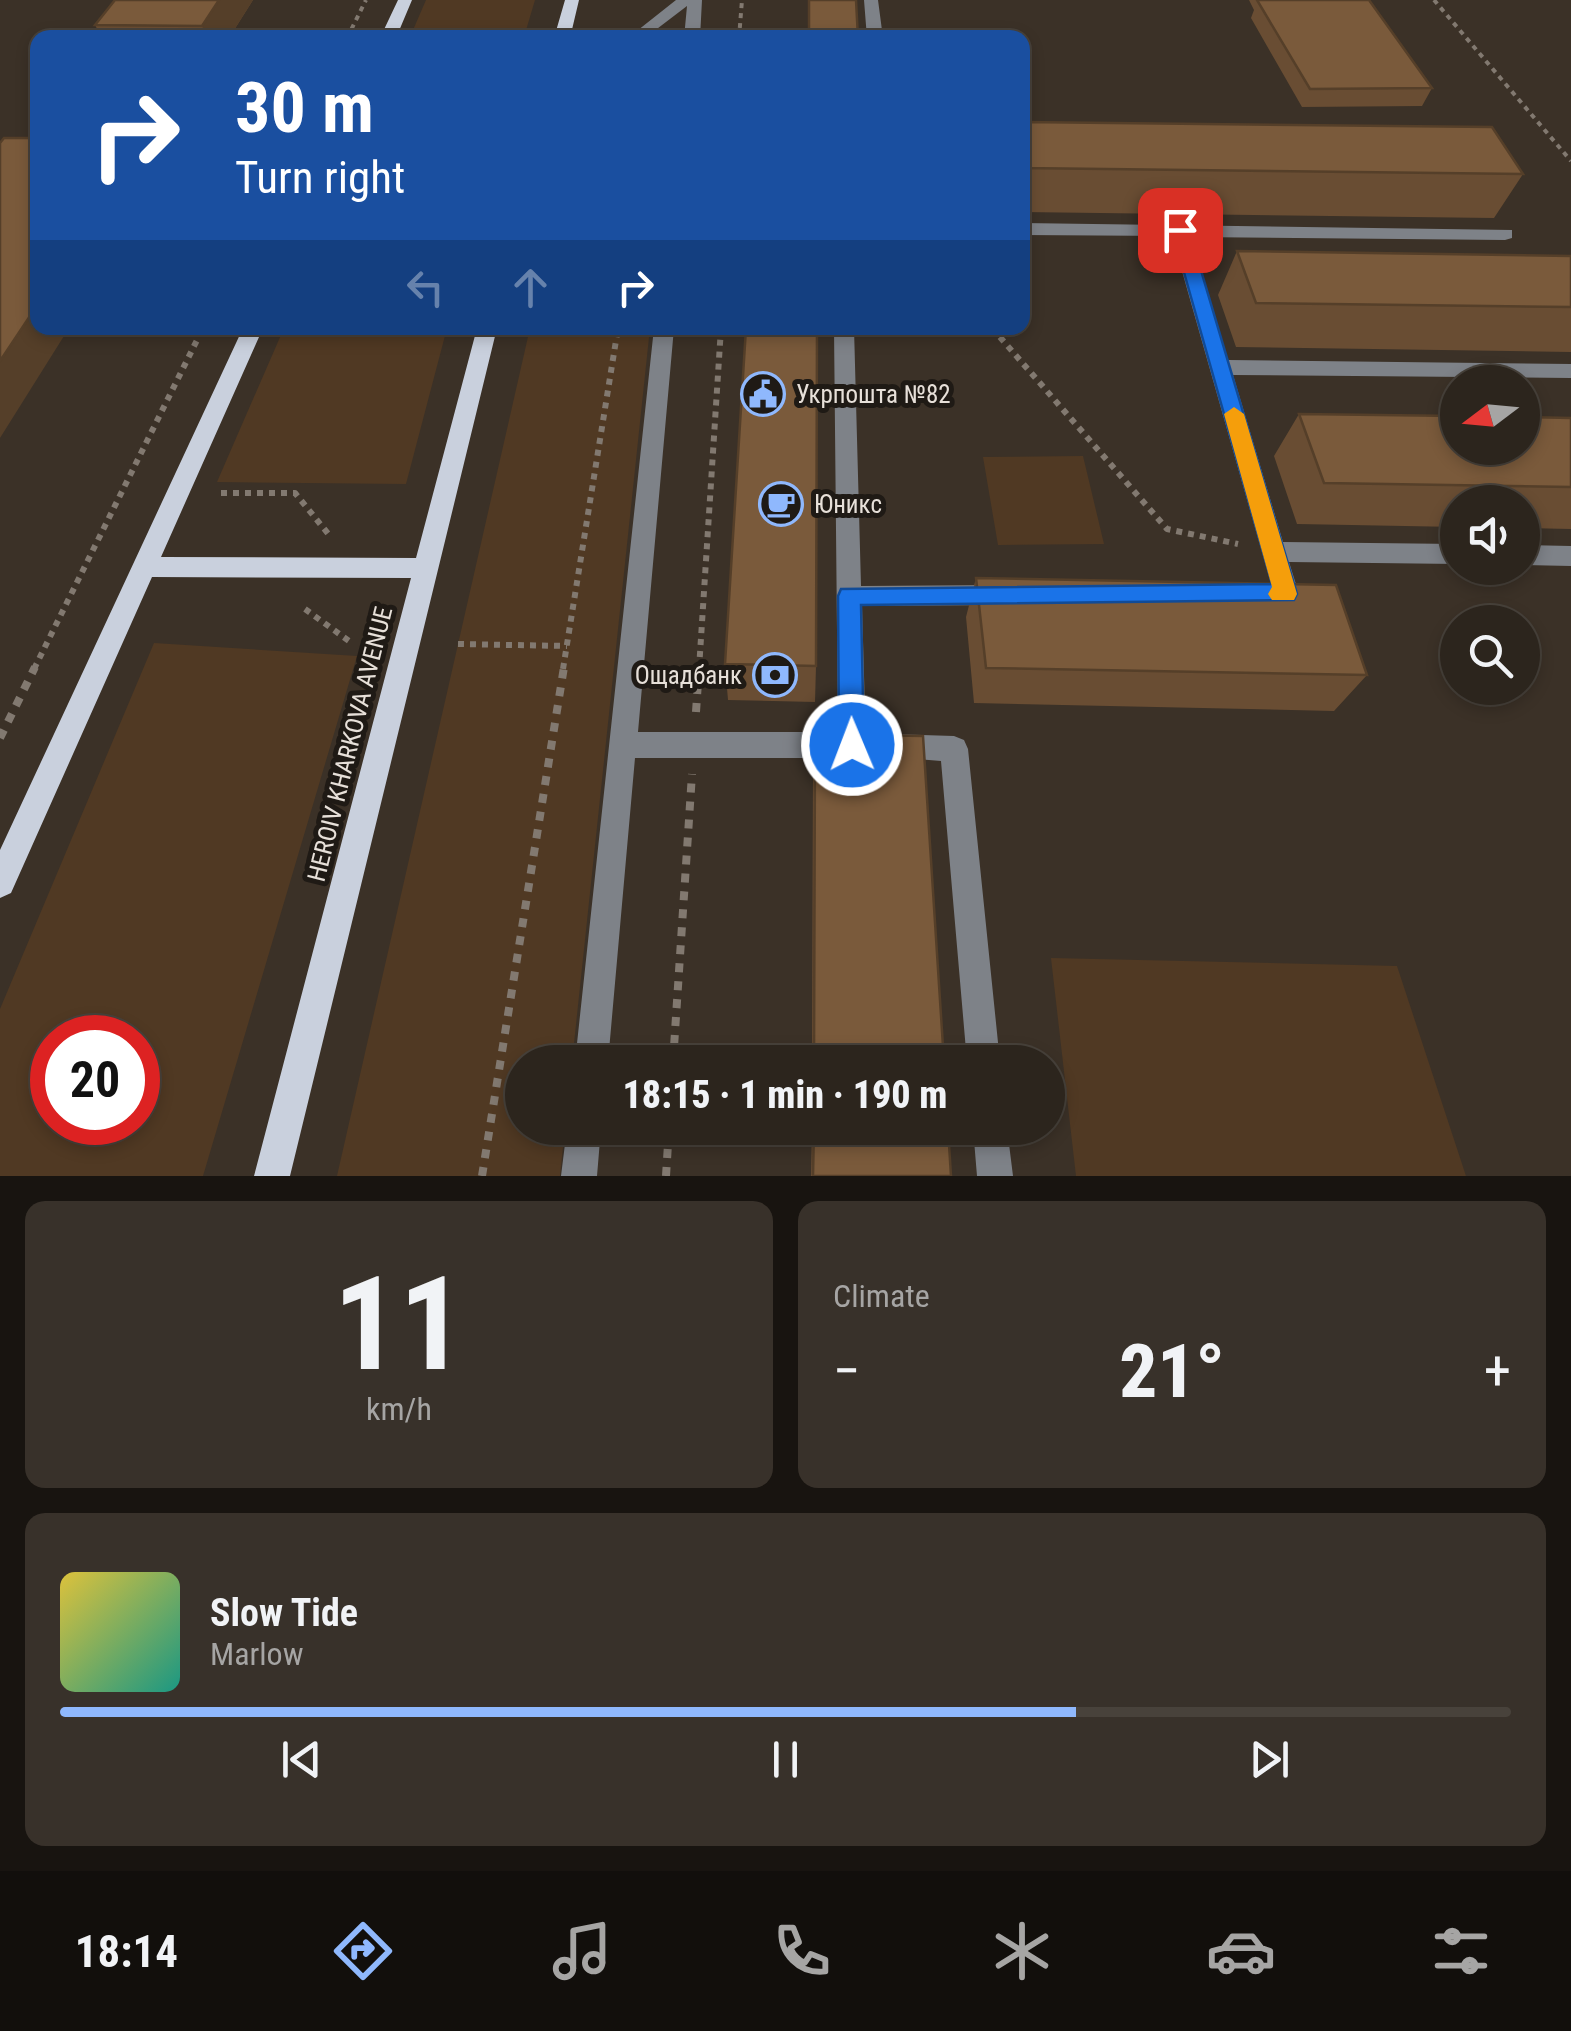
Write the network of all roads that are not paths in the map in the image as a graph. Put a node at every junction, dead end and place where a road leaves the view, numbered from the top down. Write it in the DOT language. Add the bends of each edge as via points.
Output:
graph roads {
  1 [pos="405,0"];
  2 [pos="572,0"];
  3 [pos="685,0"];
  4 [pos="695,0"];
  5 [pos="871,0"];
  6 [pos="392,30"];
  7 [pos="564,30"];
  8 [pos="646,30"];
  9 [pos="693,30"];
  10 [pos="874,30"];
  11 [pos="1030,229"];
  12 [pos="1180,230"];
  13 [pos="1505,234"];
  14 [pos="249,335"];
  15 [pos="485,335"];
  16 [pos="663,335"];
  17 [pos="844,335"];
  18 [pos="1220,367"];
  19 [pos="1571,370"];
  20 [pos="1274,552"];
  21 [pos="1440,554"];
  22 [pos="1540,555"];
  23 [pos="1571,556"];
  24 [pos="144,566"];
  25 [pos="425,568"];
  26 [pos="1246,594"];
  27 [pos="1028,595"];
  28 [pos="849,596"];
  29 [pos="625,745"];
  30 [pos="852,745"];
  31 [pos="0,883"];
  32 [pos="593,1045"];
  33 [pos="982,1045"];
  34 [pos="583,1145"];
  35 [pos="992,1145"];
  36 [pos="272,1176"];
  37 [pos="580,1176"];
  38 [pos="995,1176"];
  1 -- 6 [label="main road"];
  2 -- 7 [label="main road"];
  3 -- 8 [label="lane"];
  4 -- 9 [label="lane"];
  5 -- 10 [label="lane"];
  11 -- 12 [label="lane"];
  12 -- 13 [label="lane"];
  12 -- 18 [label="lane"];
  14 -- 24 [label="main road"];
  15 -- 25 [label="main road, HEROIV KHARKOVA AVENUE"];
  16 -- 29 [label="lane"];
  17 -- 28 [label="lane"];
  18 -- 19 [label="lane"];
  18 -- 20 [label="lane"];
  20 -- 21 [label="lane"];
  20 -- 26 [label="lane" via="1286,594"];
  22 -- 23 [label="lane"];
  24 -- 25 [label="main road"];
  24 -- 31 [label="main road"];
  25 -- 36 [label="main road, HEROIV KHARKOVA AVENUE"];
  27 -- 28 [label="lane"];
  28 -- 30 [label="lane"];
  29 -- 30 [label="lane"];
  29 -- 32 [label="lane"];
  30 -- 33 [label="lane" via="954,750"];
  34 -- 37 [label="lane"];
  35 -- 38 [label="lane"];
}
